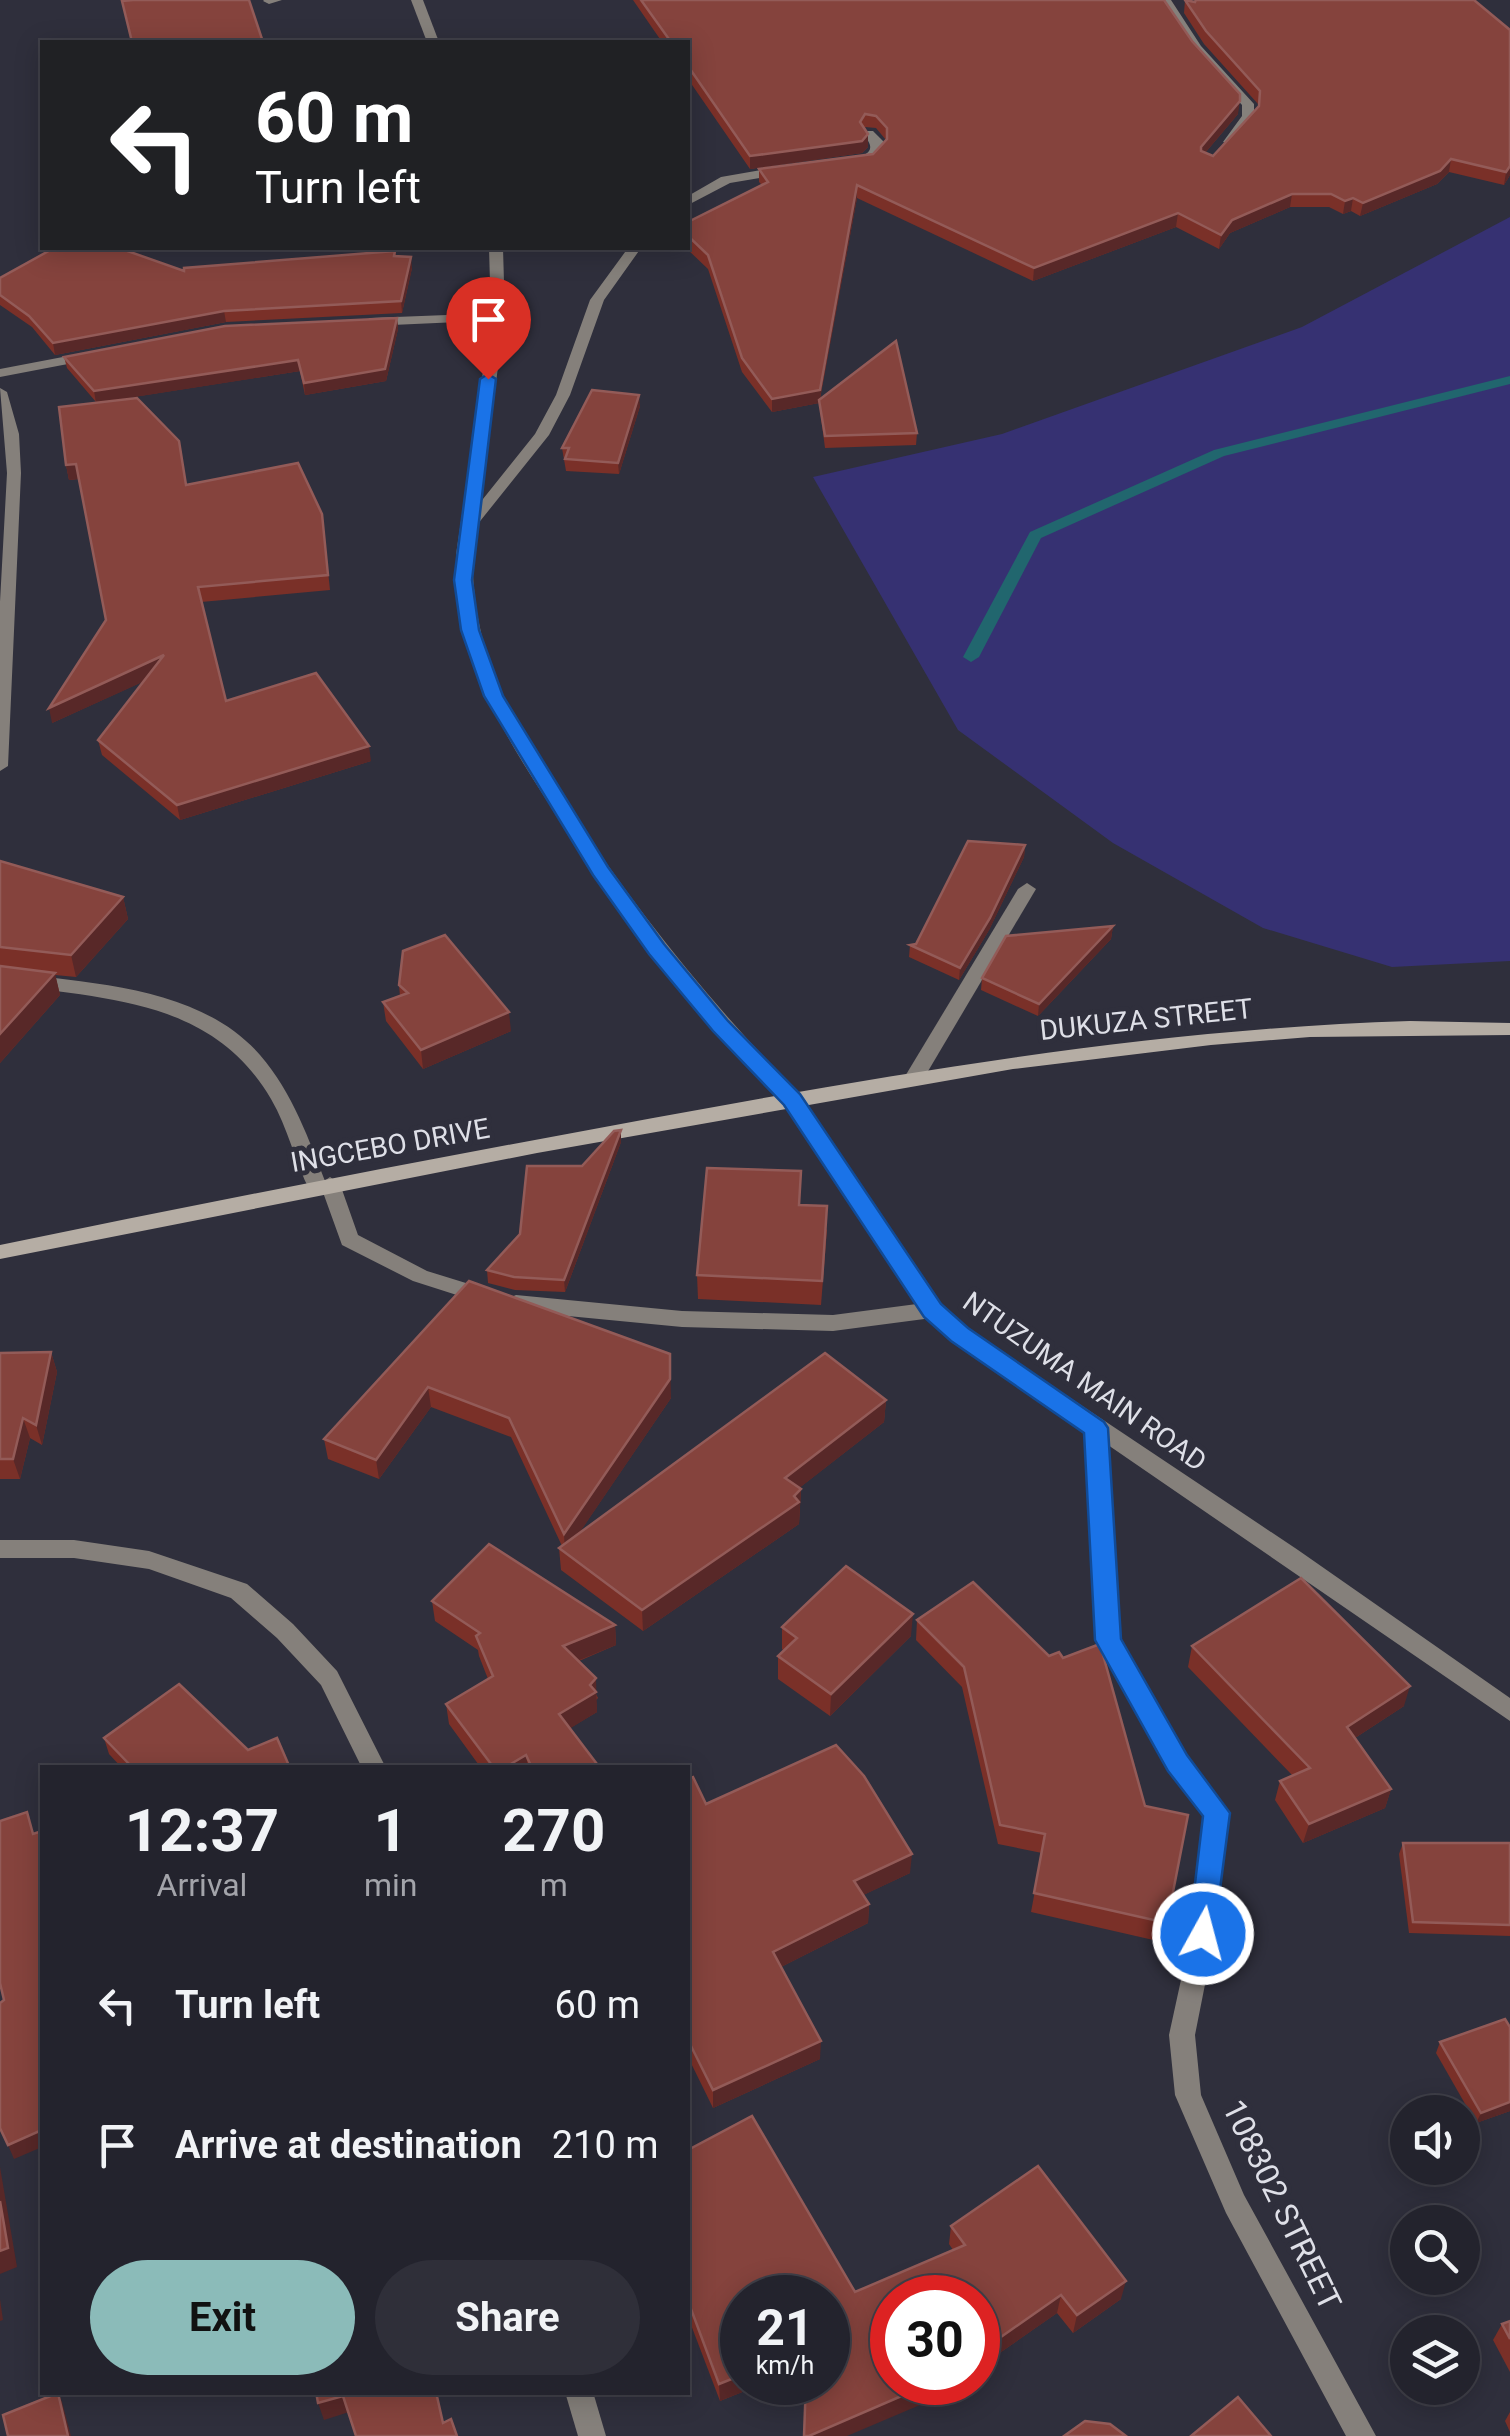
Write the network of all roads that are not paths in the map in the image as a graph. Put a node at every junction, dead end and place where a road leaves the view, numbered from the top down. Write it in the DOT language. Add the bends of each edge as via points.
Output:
graph roads {
  1 [pos="417,0"];
  2 [pos="1165,0"];
  3 [pos="432,40"];
  4 [pos="869,134"];
  5 [pos="1220,151"];
  6 [pos="850,164"];
  7 [pos="792,170"];
  8 [pos="690,200"];
  9 [pos="496,250"];
  10 [pos="633,250"];
  11 [pos="498,318"];
  12 [pos="356,322"];
  13 [pos="111,351"];
  14 [pos="0,374"];
  15 [pos="0,392"];
  16 [pos="468,526"];
  17 [pos="5,544"];
  18 [pos="0,766"];
  19 [pos="1027,889"];
  20 [pos="0,976"];
  21 [pos="1510,1029"];
  22 [pos="914,1078"];
  23 [pos="792,1100"];
  24 [pos="324,1185"];
  25 [pos="0,1252"];
  26 [pos="932,1310"];
  27 [pos="1096,1428"];
  28 [pos="0,1549"];
  29 [pos="1510,1711"];
  30 [pos="372,1765"];
  31 [pos="580,2395"];
  32 [pos="592,2436"];
  33 [pos="1362,2436"];
  1 -- 3 [label="street"];
  2 -- 5 [label="street" via="1248,104 1248,116"];
  4 -- 6 [label="street" via="878,149 873,157"];
  7 -- 8 [label="street" via="726,180"];
  9 -- 11 [label="street, NTUZUMA MAIN ROAD"];
  10 -- 16 [label="street" via="596,300 542,435"];
  11 -- 12 [label="street"];
  11 -- 16 [label="street, NTUZUMA MAIN ROAD"];
  13 -- 14 [label="street"];
  15 -- 17 [label="street" via="12,434"];
  16 -- 23 [label="street, NTUZUMA MAIN ROAD" via="463,580 470,630 494,696 558,805 657,949"];
  17 -- 18 [label="street"];
  19 -- 22 [label="street"];
  20 -- 24 [label="street" via="177,1006 214,1025 249,1054 278,1094"];
  21 -- 22 [label="main road, DUKUZA STREET" via="1309,1030 1097,1049"];
  22 -- 23 [label="main road, DUKUZA STREET"];
  23 -- 24 [label="main road, INGCEBO DRIVE"];
  23 -- 26 [label="street, NTUZUMA MAIN ROAD"];
  24 -- 25 [label="main road, INGCEBO DRIVE"];
  24 -- 26 [label="street" via="349,1240 420,1276 536,1308 833,1323"];
  26 -- 27 [label="street, NTUZUMA MAIN ROAD"];
  27 -- 29 [label="street, NTUZUMA MAIN ROAD"];
  27 -- 33 [label="street, 108302 STREET" via="1108,1640 1178,1763 1217,1813 1203,1934 1182,2035 1188,2095 1236,2204"];
  28 -- 30 [label="street" via="74,1549 148,1560 239,1592 329,1678"];
  31 -- 32 [label="street"];
}
